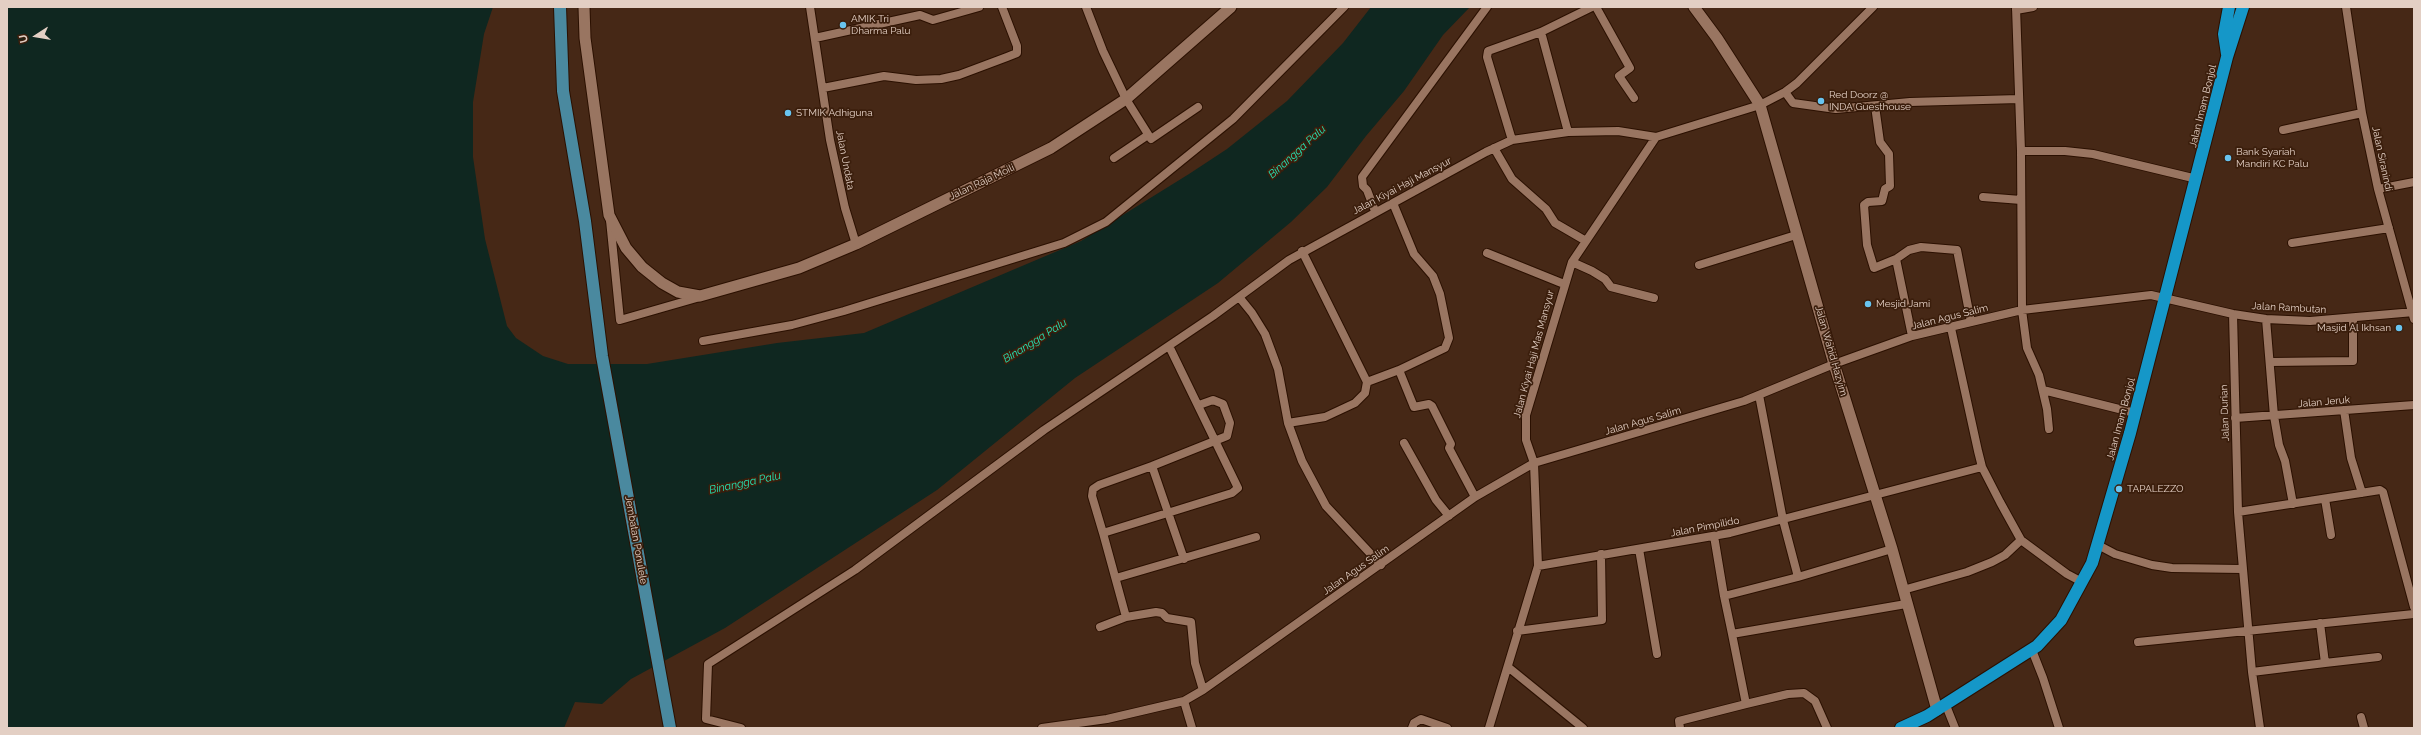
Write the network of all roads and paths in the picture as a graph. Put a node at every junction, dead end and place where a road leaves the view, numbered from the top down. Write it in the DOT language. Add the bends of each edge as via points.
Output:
graph roads {
  1 [pos="560,7"];
  2 [pos="584,7"];
  3 [pos="810,7"];
  4 [pos="979,7"];
  5 [pos="1002,7"];
  6 [pos="1086,7"];
  7 [pos="1231,7"];
  8 [pos="1344,7"];
  9 [pos="1487,7"];
  10 [pos="1592,7"];
  11 [pos="1596,7"];
  12 [pos="1694,7"];
  13 [pos="1873,7"];
  14 [pos="2033,7"];
  15 [pos="2229,7"];
  16 [pos="2243,7"];
  17 [pos="2346,7"];
  18 [pos="2016,9"];
  19 [pos="1541,32"];
  20 [pos="815,38"];
  21 [pos="2227,57"];
  22 [pos="823,88"];
  23 [pos="1785,92"];
  24 [pos="1634,98"];
  25 [pos="1126,99"];
  26 [pos="2019,99"];
  27 [pos="1760,105"];
  28 [pos="1875,106"];
  29 [pos="1198,107"];
  30 [pos="2362,113"];
  31 [pos="2283,130"];
  32 [pos="1568,132"];
  33 [pos="1148,135"];
  34 [pos="1656,138"];
  35 [pos="1512,140"];
  36 [pos="1494,148"];
  37 [pos="2021,151"];
  38 [pos="1114,158"];
  39 [pos="2197,179"];
  40 [pos="2414,182"];
  41 [pos="2378,189"];
  42 [pos="1983,197"];
  43 [pos="2021,200"];
  44 [pos="1393,203"];
  45 [pos="1375,211"];
  46 [pos="609,215"];
  47 [pos="2389,228"];
  48 [pos="1796,235"];
  49 [pos="1586,241"];
  50 [pos="856,244"];
  51 [pos="2292,244"];
  52 [pos="1302,251"];
  53 [pos="1487,253"];
  54 [pos="1896,259"];
  55 [pos="1572,263"];
  56 [pos="1699,265"];
  57 [pos="1565,282"];
  58 [pos="700,296"];
  59 [pos="1239,297"];
  60 [pos="2164,297"];
  61 [pos="1654,298"];
  62 [pos="2022,310"];
  63 [pos="2233,314"];
  64 [pos="2413,314"];
  65 [pos="2354,318"];
  66 [pos="2266,319"];
  67 [pos="1971,322"];
  68 [pos="1951,328"];
  69 [pos="1912,336"];
  70 [pos="703,341"];
  71 [pos="1169,346"];
  72 [pos="2271,362"];
  73 [pos="1834,364"];
  74 [pos="1399,370"];
  75 [pos="1367,382"];
  76 [pos="2043,390"];
  77 [pos="1759,395"];
  78 [pos="1199,405"];
  79 [pos="2414,405"];
  80 [pos="2344,410"];
  81 [pos="2135,413"];
  82 [pos="2274,416"];
  83 [pos="2235,418"];
  84 [pos="1288,423"];
  85 [pos="2049,429"];
  86 [pos="1217,442"];
  87 [pos="1404,443"];
  88 [pos="1534,463"];
  89 [pos="1152,466"];
  90 [pos="1982,467"];
  91 [pos="2362,493"];
  92 [pos="1874,496"];
  93 [pos="1475,497"];
  94 [pos="2325,499"];
  95 [pos="2293,504"];
  96 [pos="2238,512"];
  97 [pos="1168,513"];
  98 [pos="1449,516"];
  99 [pos="1783,520"];
  100 [pos="1103,532"];
  101 [pos="2331,535"];
  102 [pos="1714,536"];
  103 [pos="1256,537"];
  104 [pos="2021,540"];
  105 [pos="2098,545"];
  106 [pos="1639,549"];
  107 [pos="1892,549"];
  108 [pos="1601,554"];
  109 [pos="1184,559"];
  110 [pos="1381,565"];
  111 [pos="1538,566"];
  112 [pos="2242,569"];
  113 [pos="1798,577"];
  114 [pos="1116,578"];
  115 [pos="2082,582"];
  116 [pos="1903,590"];
  117 [pos="1724,596"];
  118 [pos="1906,604"];
  119 [pos="2414,607"];
  120 [pos="2414,614"];
  121 [pos="1126,617"];
  122 [pos="2320,623"];
  123 [pos="1100,627"];
  124 [pos="2248,630"];
  125 [pos="1517,631"];
  126 [pos="1732,634"];
  127 [pos="2138,642"];
  128 [pos="2032,650"];
  129 [pos="1657,654"];
  130 [pos="2378,657"];
  131 [pos="2325,663"];
  132 [pos="1508,667"];
  133 [pos="2252,672"];
  134 [pos="1203,690"];
  135 [pos="1184,701"];
  136 [pos="1746,704"];
  137 [pos="1936,710"];
  138 [pos="2361,717"];
  139 [pos="1107,719"];
  140 [pos="669,726"];
  141 [pos="741,728"];
  142 [pos="1042,728"];
  143 [pos="1109,728"];
  144 [pos="1192,728"];
  145 [pos="1412,728"];
  146 [pos="1447,728"];
  147 [pos="1489,728"];
  148 [pos="1584,728"];
  149 [pos="1680,728"];
  150 [pos="1827,728"];
  151 [pos="1901,728"];
  152 [pos="1917,728"];
  153 [pos="1955,728"];
  154 [pos="2059,728"];
  155 [pos="2260,728"];
  156 [pos="2364,728"];
  1 -- 140 [label="main road, Jembatan Ponulele" via="563,91 585,221 602,356"];
  2 -- 46 [label="street" via="585,38"];
  3 -- 20 [label="street, Jalan Undata"];
  4 -- 20 [label="street" via="933,20 920,15"];
  5 -- 22 [label="street" via="1017,46 1017,53 959,75 941,79 916,80 884,76"];
  6 -- 25 [label="street"];
  7 -- 25 [label="street, Jalan Raja Moili"];
  8 -- 70 [label="street" via="1233,119 1106,222 1064,242 844,311 792,325"];
  9 -- 45 [label="street" via="1362,176 1363,186"];
  10 -- 19 [label="street"];
  11 -- 24 [label="street" via="1630,68 1619,76"];
  12 -- 27 [label="street, Jalan Wahid Hazyim"];
  13 -- 23 [label="street" via="1797,84"];
  14 -- 18 [label="street"];
  15 -- 21 [label="highway, Jalan Imam Bonjol" via="2224,34"];
  16 -- 21 [label="highway, Jalan Imam Bonjol"];
  17 -- 30 [label="street, Jalan Siranindi"];
  18 -- 26 [label="street"];
  19 -- 32 [label="street"];
  19 -- 35 [label="street" via="1496,47 1486,54"];
  20 -- 22 [label="street, Jalan Undata"];
  21 -- 39 [label="highway, Jalan Imam Bonjol"];
  22 -- 50 [label="street, Jalan Undata" via="837,172"];
  23 -- 27 [label="street"];
  23 -- 28 [label="street" via="1793,103 1816,108"];
  25 -- 33 [label="street"];
  25 -- 50 [label="street, Jalan Raja Moili" via="1051,148"];
  26 -- 28 [label="street" via="1910,102"];
  26 -- 37 [label="street"];
  27 -- 34 [label="street"];
  27 -- 48 [label="street, Jalan Wahid Hazyim"];
  28 -- 54 [label="street" via="1880,142 1889,154 1890,186 1885,189 1882,201 1868,202 1864,205 1867,245 1874,268"];
  29 -- 33 [label="street" via="1151,139"];
  30 -- 31 [label="street"];
  30 -- 41 [label="street, Jalan Siranindi"];
  32 -- 34 [label="street, Jalan Kiyai Haji Mansyur" via="1618,131"];
  32 -- 35 [label="street, Jalan Kiyai Haji Mansyur"];
  33 -- 38 [label="street"];
  34 -- 49 [label="street, Jalan Kiyai Haji Mas Mansyur"];
  35 -- 36 [label="street, Jalan Kiyai Haji Mansyur"];
  36 -- 44 [label="street, Jalan Kiyai Haji Mansyur"];
  36 -- 49 [label="street" via="1512,178 1546,209 1555,223"];
  37 -- 39 [label="street" via="2093,154"];
  37 -- 43 [label="street"];
  39 -- 60 [label="highway, Jalan Imam Bonjol"];
  40 -- 41 [label="street"];
  41 -- 47 [label="street, Jalan Siranindi"];
  42 -- 43 [label="street"];
  43 -- 62 [label="street"];
  44 -- 45 [label="street, Jalan Kiyai Haji Mansyur"];
  44 -- 74 [label="street" via="1414,254 1433,276 1445,313 1449,338 1445,348"];
  45 -- 52 [label="street, Jalan Kiyai Haji Mansyur"];
  46 -- 58 [label="street" via="626,248 642,267 678,292"];
  46 -- 58 [label="street" via="620,320"];
  47 -- 51 [label="street"];
  47 -- 64 [label="street, Jalan Siranindi"];
  48 -- 56 [label="street"];
  48 -- 73 [label="street, Jalan Wahid Hazyim"];
  49 -- 55 [label="street, Jalan Kiyai Haji Mas Mansyur"];
  50 -- 58 [label="street, Jalan Raja Moili" via="792,270"];
  52 -- 59 [label="street, Jalan Kiyai Haji Mansyur"];
  52 -- 75 [label="street"];
  53 -- 57 [label="street"];
  54 -- 67 [label="street" via="1909,250 1921,247 1957,250"];
  54 -- 69 [label="street"];
  55 -- 57 [label="street, Jalan Kiyai Haji Mas Mansyur"];
  55 -- 61 [label="street" via="1605,279 1611,287"];
  57 -- 88 [label="street, Jalan Kiyai Haji Mas Mansyur" via="1526,415 1526,440"];
  59 -- 71 [label="street, Jalan Kiyai Haji Mansyur"];
  59 -- 84 [label="street" via="1265,334 1278,369"];
  60 -- 62 [label="street, Jalan Agus Salim" via="2151,295 2104,299"];
  60 -- 63 [label="street, Jalan Rambutan"];
  60 -- 81 [label="highway, Jalan Imam Bonjol"];
  62 -- 67 [label="street, Jalan Agus Salim"];
  62 -- 76 [label="street" via="2028,352 2036,366"];
  63 -- 66 [label="street, Jalan Rambutan"];
  63 -- 83 [label="street, Jalan Durian"];
  64 -- 65 [label="street, Jalan Rambutan"];
  65 -- 66 [label="street, Jalan Rambutan"];
  65 -- 72 [label="street" via="2353,361"];
  66 -- 72 [label="street"];
  67 -- 68 [label="street, Jalan Agus Salim"];
  68 -- 69 [label="street, Jalan Agus Salim"];
  68 -- 90 [label="street"];
  69 -- 73 [label="street, Jalan Agus Salim"];
  71 -- 78 [label="street"];
  71 -- 141 [label="street, Jalan Kiyai Haji Mansyur" via="1044,430 855,570 708,664 706,719"];
  72 -- 82 [label="street"];
  73 -- 77 [label="street, Jalan Agus Salim"];
  73 -- 92 [label="street, Jalan Wahid Hazyim"];
  74 -- 75 [label="street"];
  74 -- 93 [label="street" via="1414,407 1429,404 1432,406 1451,444 1449,448"];
  75 -- 84 [label="street" via="1365,393 1355,403 1325,417"];
  76 -- 81 [label="street"];
  76 -- 85 [label="street"];
  77 -- 88 [label="street, Jalan Agus Salim"];
  77 -- 99 [label="street"];
  78 -- 86 [label="street"];
  78 -- 86 [label="street" via="1216,400 1226,410 1230,430 1227,436"];
  79 -- 80 [label="street, Jalan Jeruk"];
  80 -- 82 [label="street, Jalan Jeruk"];
  80 -- 91 [label="street" via="2351,458"];
  81 -- 105 [label="highway, Jalan Imam Bonjol"];
  82 -- 83 [label="street, Jalan Jeruk"];
  82 -- 95 [label="street"];
  83 -- 96 [label="street, Jalan Durian"];
  84 -- 110 [label="street" via="1302,461 1326,506"];
  86 -- 89 [label="street"];
  86 -- 97 [label="street" via="1237,484 1237,490"];
  87 -- 98 [label="street" via="1436,500"];
  88 -- 93 [label="street, Jalan Agus Salim"];
  88 -- 111 [label="street, Jalan Kiyai Haji Mas Mansyur"];
  89 -- 97 [label="street"];
  89 -- 100 [label="street" via="1093,489 1092,496"];
  90 -- 92 [label="street, Jalan Pimpilido"];
  90 -- 104 [label="street"];
  91 -- 94 [label="street"];
  91 -- 119 [label="street" via="2380,490 2385,495"];
  92 -- 99 [label="street, Jalan Pimpilido"];
  92 -- 107 [label="street, Jalan Wahid Hazyim"];
  93 -- 98 [label="street, Jalan Agus Salim"];
  94 -- 95 [label="street"];
  94 -- 101 [label="street"];
  95 -- 96 [label="street"];
  96 -- 112 [label="street, Jalan Durian"];
  97 -- 100 [label="street"];
  97 -- 109 [label="street"];
  98 -- 110 [label="street, Jalan Agus Salim"];
  99 -- 102 [label="street, Jalan Pimpilido"];
  99 -- 113 [label="street"];
  100 -- 114 [label="street"];
  102 -- 106 [label="street, Jalan Pimpilido"];
  102 -- 117 [label="street"];
  103 -- 109 [label="street"];
  104 -- 115 [label="street"];
  104 -- 116 [label="street" via="2006,555 1992,562 1967,572"];
  105 -- 112 [label="street" via="2116,554 2152,565 2172,568"];
  105 -- 115 [label="highway, Jalan Imam Bonjol"];
  106 -- 108 [label="street, Jalan Pimpilido"];
  106 -- 129 [label="street"];
  107 -- 113 [label="street"];
  107 -- 116 [label="street, Jalan Wahid Hazyim"];
  108 -- 111 [label="street, Jalan Pimpilido"];
  108 -- 125 [label="street" via="1602,620"];
  109 -- 114 [label="street"];
  110 -- 134 [label="street, Jalan Agus Salim"];
  111 -- 125 [label="street, Jalan Kiyai Haji Mas Mansyur"];
  112 -- 124 [label="street, Jalan Durian"];
  113 -- 117 [label="street"];
  114 -- 121 [label="street"];
  115 -- 128 [label="highway, Jalan Imam Bonjol" via="2061,620"];
  116 -- 118 [label="street, Jalan Wahid Hazyim"];
  117 -- 126 [label="street"];
  118 -- 126 [label="street"];
  118 -- 137 [label="street, Jalan Wahid Hazyim"];
  120 -- 122 [label="street"];
  121 -- 123 [label="street"];
  121 -- 134 [label="street" via="1159,612 1167,618 1191,622 1195,663"];
  122 -- 124 [label="street"];
  122 -- 131 [label="street"];
  124 -- 127 [label="street"];
  124 -- 133 [label="street, Jalan Durian"];
  125 -- 132 [label="street, Jalan Kiyai Haji Mas Mansyur"];
  126 -- 136 [label="street"];
  128 -- 137 [label="highway, Jalan Imam Bonjol"];
  128 -- 154 [label="street"];
  130 -- 131 [label="street"];
  131 -- 133 [label="street"];
  132 -- 147 [label="street, Jalan Kiyai Haji Mas Mansyur"];
  132 -- 148 [label="street"];
  133 -- 155 [label="street, Jalan Durian"];
  134 -- 135 [label="street, Jalan Agus Salim"];
  135 -- 139 [label="street, Jalan Agus Salim"];
  135 -- 144 [label="street"];
  136 -- 149 [label="street" via="1679,721"];
  136 -- 150 [label="street" via="1804,693 1815,701"];
  137 -- 151 [label="highway"];
  137 -- 152 [label="highway"];
  137 -- 153 [label="street"];
  138 -- 156 [label="street"];
  139 -- 142 [label="street, Jalan Agus Salim"];
  139 -- 143 [label="street"];
  145 -- 146 [label="street" via="1414,723 1421,719"];
}
